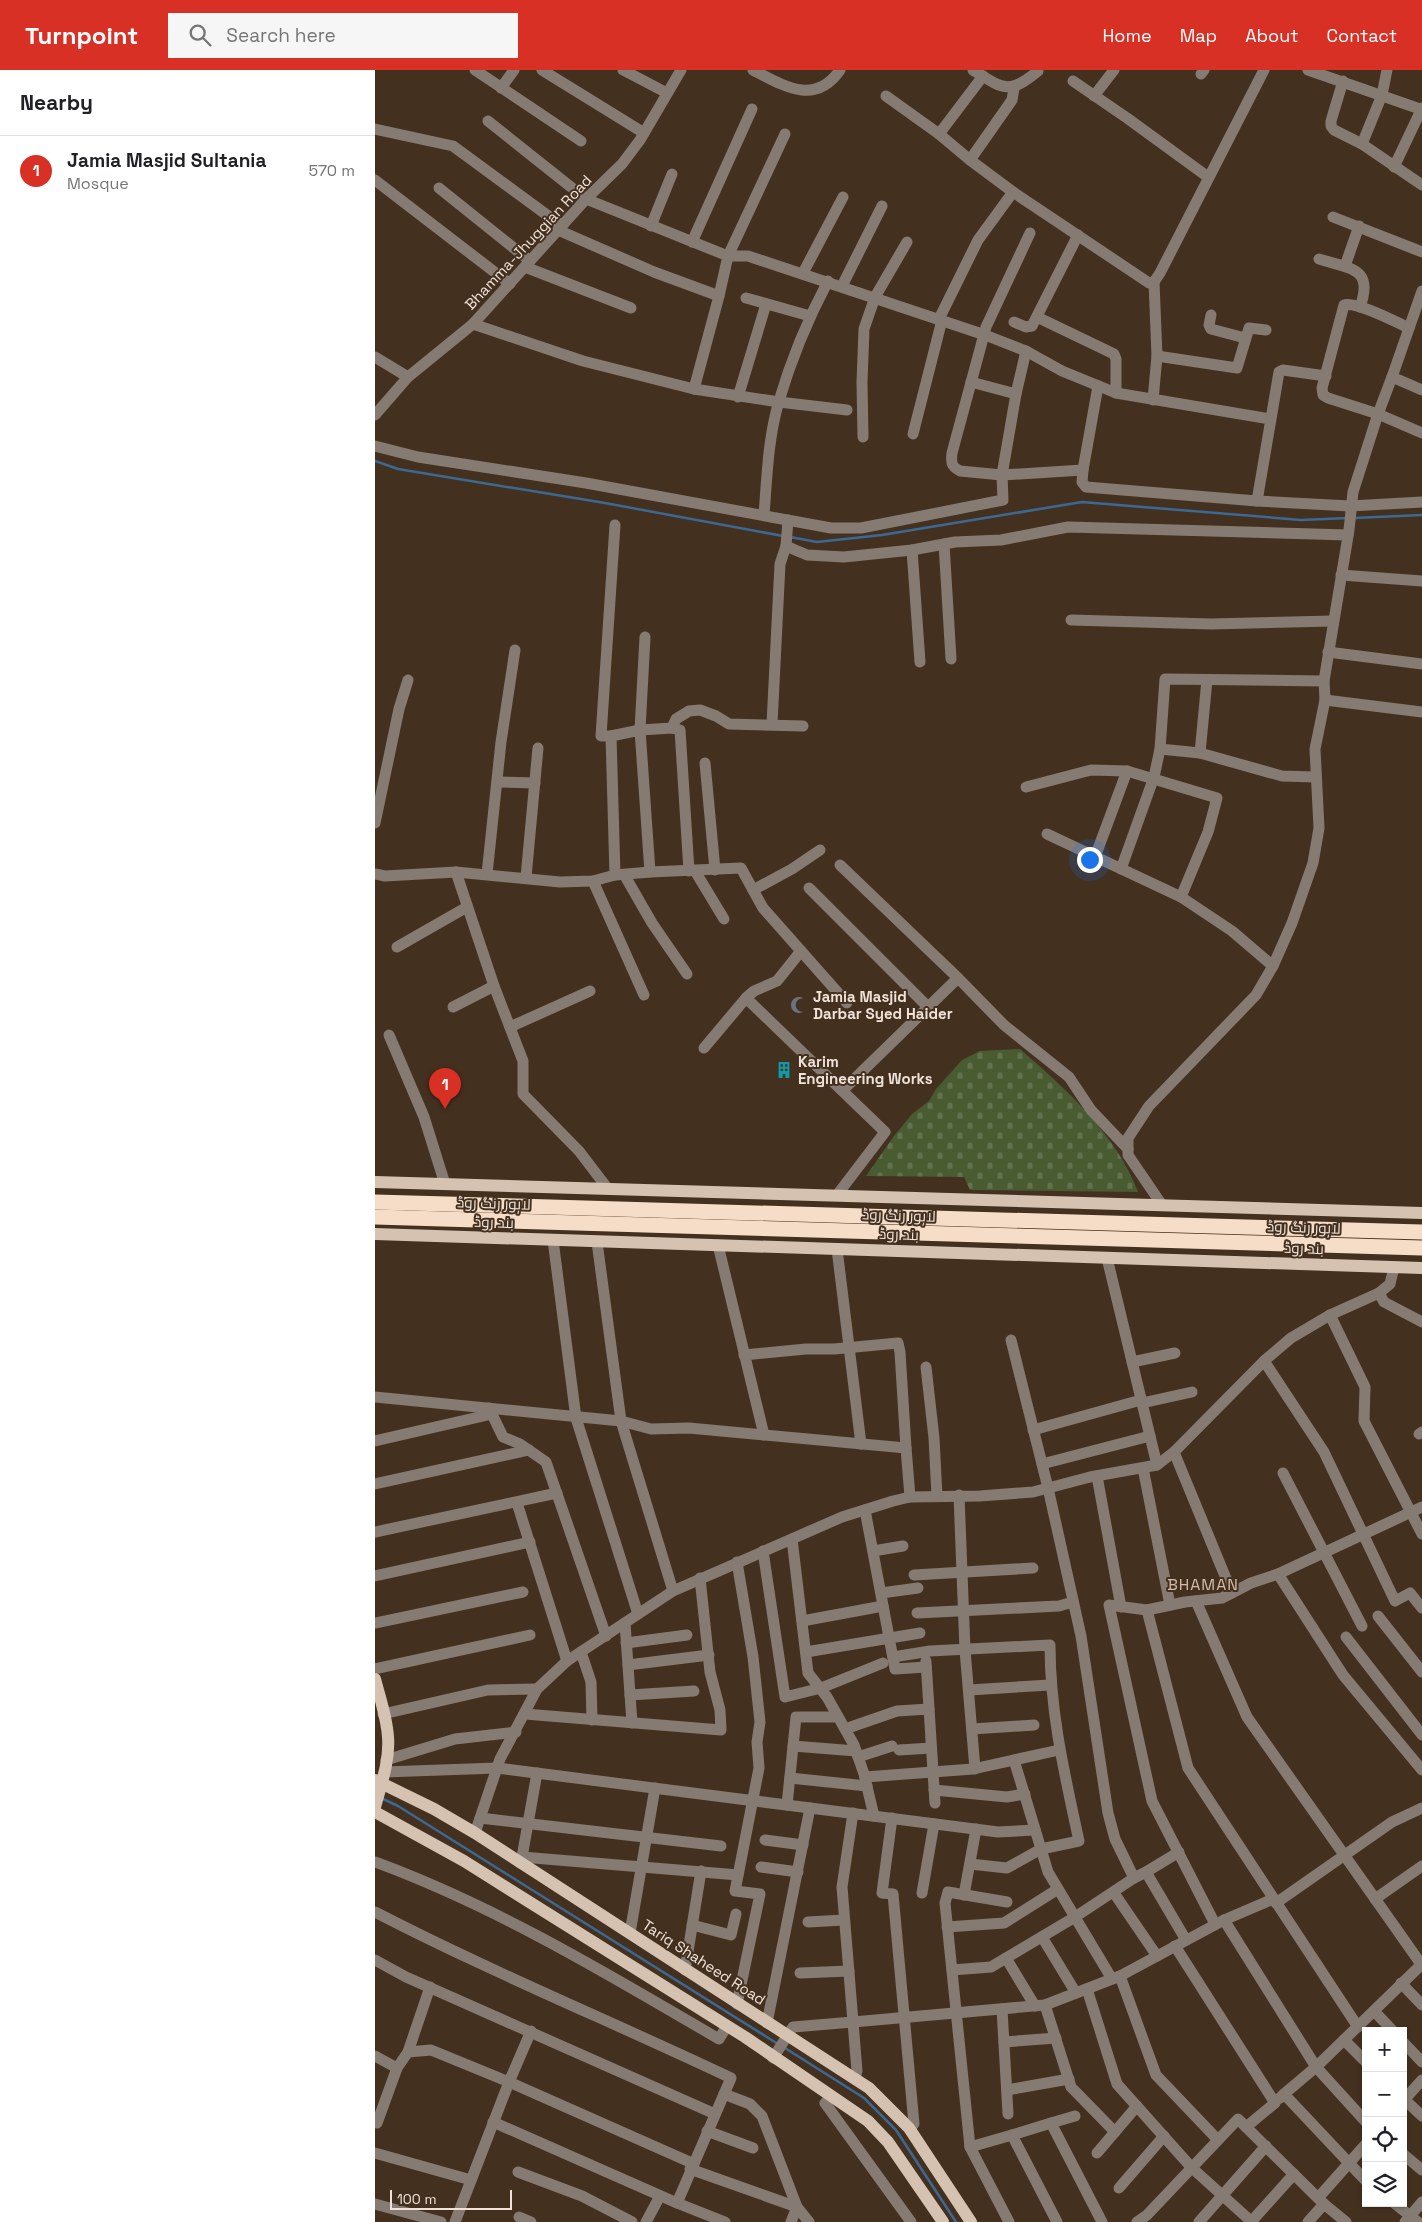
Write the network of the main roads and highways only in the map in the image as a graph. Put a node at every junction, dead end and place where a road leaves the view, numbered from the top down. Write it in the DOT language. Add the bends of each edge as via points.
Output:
graph roads {
  1 [pos="375,1182"];
  2 [pos="375,1202"];
  3 [pos="1422,1213"];
  4 [pos="375,1217"];
  5 [pos="1422,1232"];
  6 [pos="375,1234"];
  7 [pos="1422,1248"];
  8 [pos="1422,1268"];
  9 [pos="375,1679"];
  10 [pos="377,1694"];
  11 [pos="382,1776"];
  12 [pos="375,1807"];
  13 [pos="375,1812"];
  14 [pos="943,2222"];
  15 [pos="971,2222"];
  1 -- 3 [label="main road"];
  2 -- 5 [label="highway, لاہور رنگ روڈ"];
  4 -- 7 [label="highway, لاہور رنگ روڈ"];
  6 -- 8 [label="main road, بند روڈ"];
  9 -- 10 [label="main road"];
  10 -- 11 [label="main road" via="388,1737"];
  11 -- 12 [label="main road"];
  11 -- 15 [label="main road, Tariq Shaheed Road" via="521,1860 785,2037 855,2078 884,2100 909,2128"];
  13 -- 14 [label="main road" via="464,1861 775,2054 878,2130"];
}
